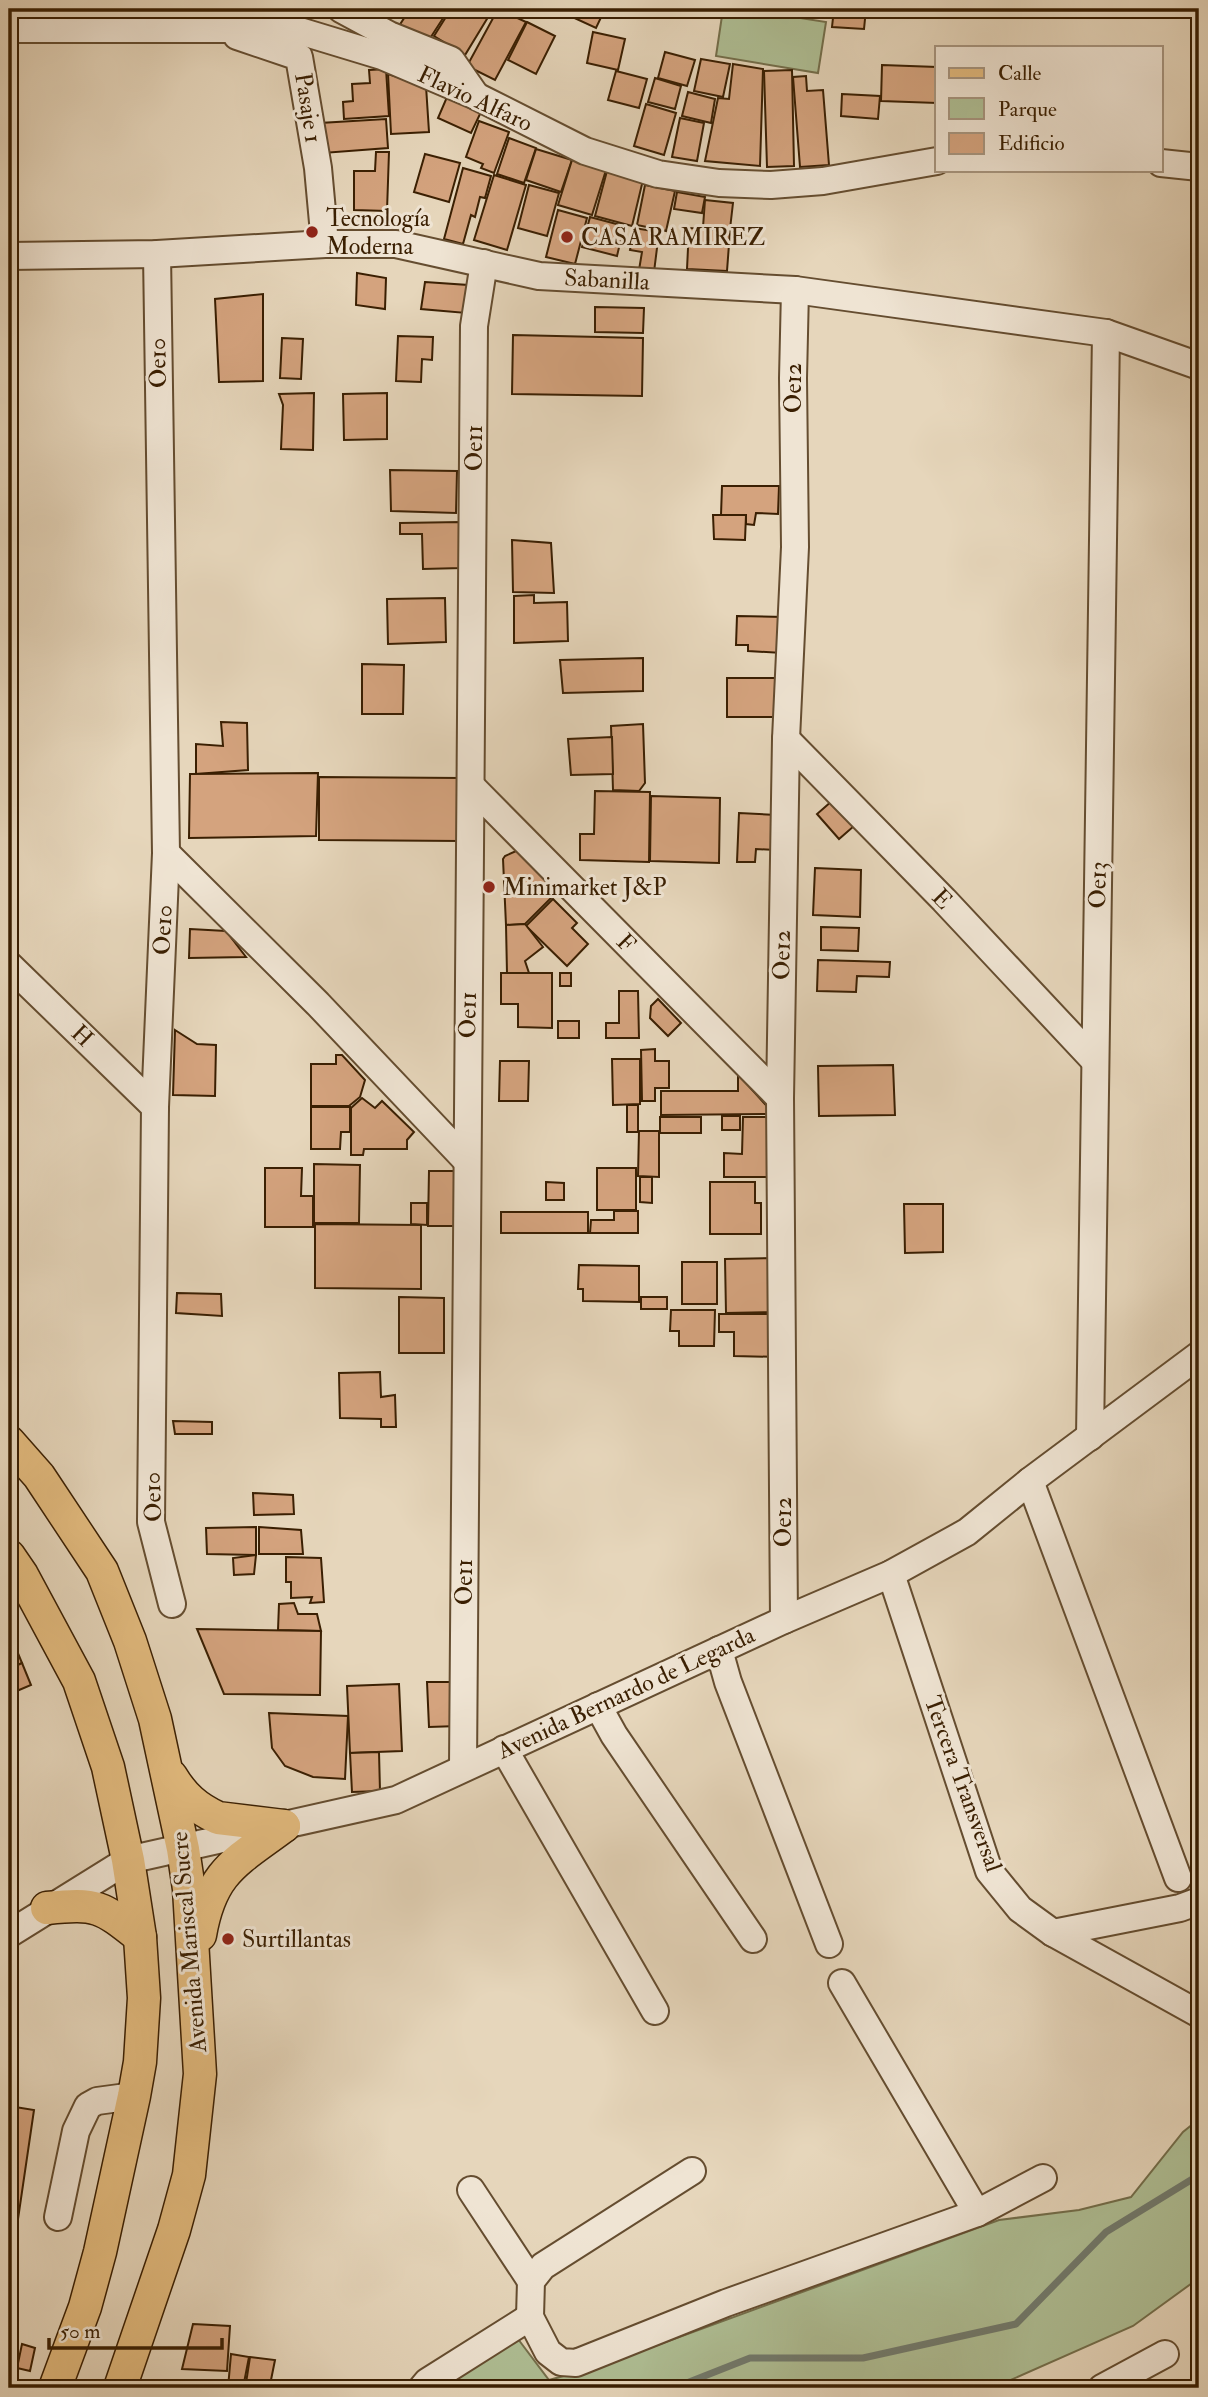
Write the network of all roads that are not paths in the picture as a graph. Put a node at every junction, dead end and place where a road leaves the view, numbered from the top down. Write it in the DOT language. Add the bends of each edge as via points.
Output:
graph roads {
  1 [pos="341,9"];
  2 [pos="9,29"];
  3 [pos="219,30"];
  4 [pos="476,96"];
  5 [pos="935,161"];
  6 [pos="1162,163"];
  7 [pos="1199,167"];
  8 [pos="325,244"];
  9 [pos="157,254"];
  10 [pos="9,256"];
  11 [pos="484,263"];
  12 [pos="795,290"];
  13 [pos="1106,333"];
  14 [pos="1199,366"];
  15 [pos="786,739"];
  16 [pos="472,787"];
  17 [pos="166,853"];
  18 [pos="9,965"];
  19 [pos="1095,1061"];
  20 [pos="779,1098"];
  21 [pos="155,1107"];
  22 [pos="466,1160"];
  23 [pos="1199,1354"];
  24 [pos="1090,1437"];
  25 [pos="9,1442"];
  26 [pos="1030,1481"];
  27 [pos="9,1556"];
  28 [pos="891,1574"];
  29 [pos="172,1604"];
  30 [pos="784,1620"];
  31 [pos="719,1650"];
  32 [pos="598,1706"];
  33 [pos="504,1749"];
  34 [pos="166,1767"];
  35 [pos="463,1768"];
  36 [pos="284,1826"];
  37 [pos="183,1849"];
  38 [pos="128,1860"];
  39 [pos="1178,1878"];
  40 [pos="1199,1901"];
  41 [pos="47,1908"];
  42 [pos="1053,1933"];
  43 [pos="9,1934"];
  44 [pos="140,1937"];
  45 [pos="753,1939"];
  46 [pos="830,1944"];
  47 [pos="194,1971"];
  48 [pos="842,1983"];
  49 [pos="656,2011"];
  50 [pos="1199,2014"];
  51 [pos="134,2096"];
  52 [pos="692,2171"];
  53 [pos="1043,2178"];
  54 [pos="471,2190"];
  55 [pos="977,2213"];
  56 [pos="58,2217"];
  57 [pos="531,2281"];
  58 [pos="530,2316"];
  59 [pos="1165,2354"];
  60 [pos="55,2388"];
  61 [pos="120,2388"];
  62 [pos="422,2388"];
  63 [pos="1102,2388"];
  1 -- 4 [label="street" via="450,60"];
  2 -- 3 [label="street, Flavio Alfaro"];
  3 -- 4 [label="street, Flavio Alfaro" via="293,29 382,56"];
  3 -- 8 [label="street, Pasaje 1" via="299,57 318,167"];
  4 -- 5 [label="street, Flavio Alfaro" via="585,151 658,174 719,183 823,181"];
  6 -- 7 [label="street"];
  8 -- 9 [label="street, Sabanilla"];
  8 -- 11 [label="street, Sabanilla" via="396,244"];
  9 -- 10 [label="street, Sabanilla"];
  9 -- 17 [label="street, Oe10"];
  11 -- 12 [label="street, Sabanilla" via="539,276"];
  11 -- 16 [label="street, Oe11" via="474,326"];
  12 -- 13 [label="street, Sabanilla"];
  12 -- 15 [label="street, Oe12" via="795,547"];
  13 -- 14 [label="street, Sabanilla"];
  13 -- 19 [label="street, Oe13"];
  15 -- 19 [label="street, E"];
  15 -- 20 [label="street, Oe12"];
  16 -- 20 [label="street, F"];
  16 -- 22 [label="street, Oe11"];
  17 -- 21 [label="street, Oe10"];
  17 -- 22 [label="street"];
  18 -- 21 [label="street, H"];
  19 -- 24 [label="street, Oe13"];
  20 -- 30 [label="street, Oe12"];
  21 -- 29 [label="street, Oe10" via="152,1522"];
  22 -- 35 [label="street, Oe11"];
  23 -- 24 [label="street, Avenida Bernardo de Legarda"];
  24 -- 26 [label="street, Avenida Bernardo de Legarda"];
  25 -- 34 [label="main road, Avenida Mariscal Sucre" via="39,1476 102,1571 152,1706"];
  26 -- 28 [label="street, Avenida Bernardo de Legarda" via="967,1532"];
  26 -- 39 [label="street"];
  27 -- 38 [label="main road, Avenida Mariscal Sucre" via="79,1681 108,1767"];
  28 -- 30 [label="street, Avenida Bernardo de Legarda"];
  28 -- 42 [label="street, Tercera Transversal" via="989,1871 1020,1909"];
  30 -- 31 [label="street, Avenida Bernardo de Legarda"];
  31 -- 32 [label="street, Avenida Bernardo de Legarda"];
  31 -- 46 [label="street"];
  32 -- 33 [label="street, Avenida Bernardo de Legarda"];
  32 -- 45 [label="street"];
  33 -- 35 [label="street, Avenida Bernardo de Legarda"];
  33 -- 49 [label="street"];
  34 -- 36 [label="main road" via="181,1793 218,1818"];
  34 -- 37 [label="main road, Avenida Mariscal Sucre"];
  35 -- 36 [label="street, Avenida Bernardo de Legarda" via="396,1800"];
  36 -- 37 [label="street, Avenida Bernardo de Legarda"];
  36 -- 47 [label="main road" via="224,1872 215,1886 203,1918"];
  37 -- 38 [label="street, Avenida Bernardo de Legarda"];
  37 -- 47 [label="main road, Avenida Mariscal Sucre"];
  38 -- 41 [label="street, Avenida Bernardo de Legarda"];
  38 -- 44 [label="main road, Avenida Mariscal Sucre"];
  40 -- 42 [label="street"];
  41 -- 43 [label="street, Avenida Bernardo de Legarda"];
  41 -- 44 [label="main road" via="96,1906"];
  42 -- 50 [label="street, Tercera Transversal"];
  44 -- 51 [label="main road, Avenida Mariscal Sucre" via="144,1998"];
  47 -- 61 [label="main road, Avenida Mariscal Sucre" via="201,2074 189,2175"];
  48 -- 55 [label="street"];
  51 -- 56 [label="street" via="88,2106 76,2131"];
  51 -- 60 [label="main road, Avenida Mariscal Sucre" via="97,2263"];
  52 -- 57 [label="street" via="543,2266"];
  53 -- 55 [label="street"];
  54 -- 57 [label="street"];
  55 -- 58 [label="street" via="726,2303 576,2363 561,2362 548,2352"];
  57 -- 58 [label="street"];
  58 -- 62 [label="street"];
  59 -- 63 [label="street"];
}
